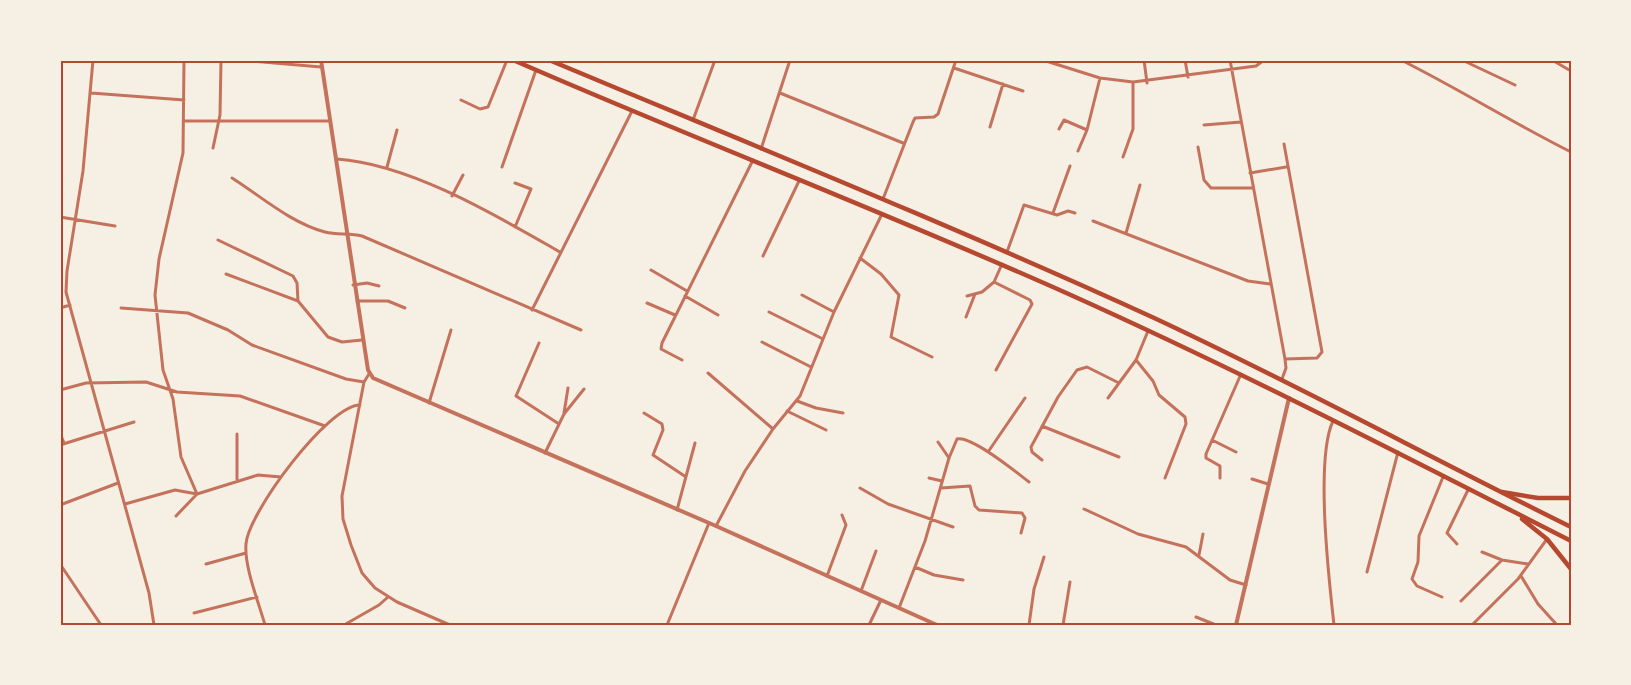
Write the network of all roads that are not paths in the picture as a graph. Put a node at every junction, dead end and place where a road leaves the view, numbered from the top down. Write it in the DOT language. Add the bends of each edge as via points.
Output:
graph roads {
  1 [pos="93,60"];
  2 [pos="184,60"];
  3 [pos="221,60"];
  4 [pos="240,60"];
  5 [pos="321,60"];
  6 [pos="507,60"];
  7 [pos="513,60"];
  8 [pos="549,60"];
  9 [pos="715,60"];
  10 [pos="790,60"];
  11 [pos="956,60"];
  12 [pos="1144,60"];
  13 [pos="1185,60"];
  14 [pos="1230,60"];
  15 [pos="1264,60"];
  16 [pos="1401,60"];
  17 [pos="1462,60"];
  18 [pos="1552,60"];
  19 [pos="1046,61"];
  20 [pos="322,67"];
  21 [pos="954,68"];
  22 [pos="536,70"];
  23 [pos="1571,70"];
  24 [pos="1232,71"];
  25 [pos="1188,77"];
  26 [pos="1100,78"];
  27 [pos="1133,82"];
  28 [pos="1147,82"];
  29 [pos="1003,84"];
  30 [pos="1515,85"];
  31 [pos="1023,91"];
  32 [pos="91,93"];
  33 [pos="780,93"];
  34 [pos="184,100"];
  35 [pos="461,100"];
  36 [pos="632,110"];
  37 [pos="693,120"];
  38 [pos="185,121"];
  39 [pos="330,121"];
  40 [pos="1241,122"];
  41 [pos="218,123"];
  42 [pos="1204,125"];
  43 [pos="990,127"];
  44 [pos="1059,129"];
  45 [pos="397,130"];
  46 [pos="1087,130"];
  47 [pos="903,143"];
  48 [pos="1284,144"];
  49 [pos="1198,147"];
  50 [pos="213,148"];
  51 [pos="761,148"];
  52 [pos="1078,151"];
  53 [pos="1571,152"];
  54 [pos="1124,157"];
  55 [pos="335,159"];
  56 [pos="753,160"];
  57 [pos="1070,166"];
  58 [pos="387,167"];
  59 [pos="502,167"];
  60 [pos="1287,167"];
  61 [pos="1250,173"];
  62 [pos="463,175"];
  63 [pos="232,178"];
  64 [pos="800,179"];
  65 [pos="515,183"];
  66 [pos="1140,185"];
  67 [pos="1252,188"];
  68 [pos="452,196"];
  69 [pos="883,199"];
  70 [pos="882,213"];
  71 [pos="1053,213"];
  72 [pos="1075,213"];
  73 [pos="60,217"];
  74 [pos="76,220"];
  75 [pos="1093,221"];
  76 [pos="115,226"];
  77 [pos="515,226"];
  78 [pos="346,233"];
  79 [pos="1126,233"];
  80 [pos="218,240"];
  81 [pos="560,252"];
  82 [pos="1007,252"];
  83 [pos="763,256"];
  84 [pos="860,258"];
  85 [pos="1002,264"];
  86 [pos="651,270"];
  87 [pos="226,274"];
  88 [pos="994,282"];
  89 [pos="1270,284"];
  90 [pos="353,285"];
  91 [pos="379,286"];
  92 [pos="687,291"];
  93 [pos="975,294"];
  94 [pos="802,295"];
  95 [pos="685,296"];
  96 [pos="967,296"];
  97 [pos="298,301"];
  98 [pos="356,301"];
  99 [pos="647,303"];
  100 [pos="70,305"];
  101 [pos="60,308"];
  102 [pos="121,308"];
  103 [pos="405,308"];
  104 [pos="532,310"];
  105 [pos="156,311"];
  106 [pos="769,312"];
  107 [pos="834,312"];
  108 [pos="675,315"];
  109 [pos="718,315"];
  110 [pos="966,317"];
  111 [pos="451,330"];
  112 [pos="581,330"];
  113 [pos="1149,330"];
  114 [pos="823,339"];
  115 [pos="362,340"];
  116 [pos="762,342"];
  117 [pos="539,343"];
  118 [pos="932,357"];
  119 [pos="1285,359"];
  120 [pos="682,360"];
  121 [pos="1136,360"];
  122 [pos="812,367"];
  123 [pos="996,370"];
  124 [pos="708,373"];
  125 [pos="369,374"];
  126 [pos="1241,374"];
  127 [pos="1282,380"];
  128 [pos="364,382"];
  129 [pos="1119,383"];
  130 [pos="92,384"];
  131 [pos="568,388"];
  132 [pos="584,389"];
  133 [pos="60,390"];
  134 [pos="170,390"];
  135 [pos="1289,397"];
  136 [pos="1025,398"];
  137 [pos="1108,398"];
  138 [pos="797,401"];
  139 [pos="429,403"];
  140 [pos="360,405"];
  141 [pos="787,411"];
  142 [pos="644,413"];
  143 [pos="843,413"];
  144 [pos="564,414"];
  145 [pos="1334,419"];
  146 [pos="134,422"];
  147 [pos="559,424"];
  148 [pos="325,426"];
  149 [pos="1042,426"];
  150 [pos="105,429"];
  151 [pos="773,429"];
  152 [pos="826,430"];
  153 [pos="60,433"];
  154 [pos="237,434"];
  155 [pos="1212,440"];
  156 [pos="938,442"];
  157 [pos="695,443"];
  158 [pos="62,444"];
  159 [pos="988,452"];
  160 [pos="1236,452"];
  161 [pos="1398,452"];
  162 [pos="545,453"];
  163 [pos="1119,457"];
  164 [pos="949,458"];
  165 [pos="1042,460"];
  166 [pos="1444,475"];
  167 [pos="281,477"];
  168 [pos="686,477"];
  169 [pos="929,478"];
  170 [pos="1165,478"];
  171 [pos="1220,478"];
  172 [pos="237,479"];
  173 [pos="1252,479"];
  174 [pos="942,481"];
  175 [pos="1029,482"];
  176 [pos="118,483"];
  177 [pos="1270,484"];
  178 [pos="860,488"];
  179 [pos="941,488"];
  180 [pos="1469,488"];
  181 [pos="1499,491"];
  182 [pos="197,494"];
  183 [pos="1571,498"];
  184 [pos="124,504"];
  185 [pos="60,505"];
  186 [pos="677,510"];
  187 [pos="1084,510"];
  188 [pos="1510,510"];
  189 [pos="842,514"];
  190 [pos="176,516"];
  191 [pos="932,521"];
  192 [pos="709,523"];
  193 [pos="716,526"];
  194 [pos="953,527"];
  195 [pos="1571,527"];
  196 [pos="1021,533"];
  197 [pos="1203,534"];
  198 [pos="1547,539"];
  199 [pos="1571,541"];
  200 [pos="1457,544"];
  201 [pos="876,551"];
  202 [pos="1482,552"];
  203 [pos="246,553"];
  204 [pos="1199,555"];
  205 [pos="1044,557"];
  206 [pos="1502,560"];
  207 [pos="60,564"];
  208 [pos="206,564"];
  209 [pos="1528,564"];
  210 [pos="915,567"];
  211 [pos="1571,569"];
  212 [pos="1366,572"];
  213 [pos="1521,575"];
  214 [pos="827,576"];
  215 [pos="963,580"];
  216 [pos="1070,582"];
  217 [pos="1247,585"];
  218 [pos="861,591"];
  219 [pos="257,597"];
  220 [pos="388,597"];
  221 [pos="1442,597"];
  222 [pos="881,600"];
  223 [pos="1461,601"];
  224 [pos="899,608"];
  225 [pos="194,613"];
  226 [pos="1196,617"];
  227 [pos="101,625"];
  228 [pos="154,625"];
  229 [pos="265,625"];
  230 [pos="345,625"];
  231 [pos="450,625"];
  232 [pos="667,625"];
  233 [pos="869,625"];
  234 [pos="937,625"];
  235 [pos="1029,625"];
  236 [pos="1063,625"];
  237 [pos="1215,625"];
  238 [pos="1236,625"];
  239 [pos="1334,625"];
  240 [pos="1472,625"];
  241 [pos="1557,625"];
  1 -- 32 [label="street"];
  2 -- 34 [label="street"];
  3 -- 41 [label="street"];
  4 -- 20 [label="street"];
  5 -- 20 [label="street"];
  6 -- 35 [label="street" via="488,107 480,109"];
  7 -- 22 [label="main road"];
  8 -- 37 [label="main road"];
  9 -- 37 [label="street"];
  10 -- 33 [label="street"];
  11 -- 21 [label="street"];
  12 -- 28 [label="street"];
  13 -- 25 [label="street"];
  14 -- 24 [label="street"];
  15 -- 24 [label="street" via="1256,66"];
  16 -- 53 [label="street"];
  17 -- 30 [label="street"];
  18 -- 23 [label="street"];
  19 -- 26 [label="street"];
  20 -- 39 [label="street"];
  21 -- 29 [label="street"];
  21 -- 47 [label="street" via="938,114 915,118"];
  22 -- 36 [label="main road"];
  22 -- 59 [label="street"];
  24 -- 25 [label="street"];
  24 -- 40 [label="street"];
  25 -- 28 [label="street"];
  26 -- 27 [label="street"];
  26 -- 46 [label="street"];
  27 -- 28 [label="street"];
  27 -- 54 [label="street" via="1133,129"];
  29 -- 31 [label="street"];
  29 -- 43 [label="street"];
  32 -- 34 [label="street"];
  32 -- 74 [label="street"];
  33 -- 47 [label="street"];
  33 -- 51 [label="street"];
  34 -- 38 [label="street"];
  36 -- 56 [label="main road"];
  36 -- 81 [label="street"];
  37 -- 51 [label="main road"];
  38 -- 41 [label="street"];
  38 -- 105 [label="street" via="183,153 158,265"];
  39 -- 41 [label="street"];
  39 -- 55 [label="street"];
  40 -- 42 [label="street"];
  40 -- 61 [label="street"];
  41 -- 50 [label="street"];
  44 -- 46 [label="street" via="1064,120"];
  45 -- 58 [label="street"];
  46 -- 52 [label="street"];
  47 -- 69 [label="street"];
  48 -- 60 [label="street"];
  49 -- 67 [label="street" via="1204,180 1211,188"];
  51 -- 69 [label="main road"];
  55 -- 58 [label="street"];
  55 -- 78 [label="street"];
  56 -- 64 [label="main road"];
  56 -- 92 [label="street"];
  57 -- 71 [label="street"];
  58 -- 68 [label="street"];
  60 -- 61 [label="street"];
  60 -- 119 [label="street" via="1322,352 1317,358"];
  61 -- 67 [label="street"];
  62 -- 68 [label="street"];
  63 -- 78 [label="street" via="262,200 309,225 324,232"];
  64 -- 70 [label="main road"];
  64 -- 83 [label="street"];
  65 -- 77 [label="street" via="531,189"];
  66 -- 79 [label="street"];
  67 -- 89 [label="street"];
  68 -- 77 [label="street"];
  69 -- 82 [label="main road"];
  70 -- 84 [label="street"];
  70 -- 85 [label="main road"];
  71 -- 72 [label="street"];
  71 -- 82 [label="street" via="1024,205"];
  73 -- 74 [label="street"];
  74 -- 76 [label="street"];
  74 -- 100 [label="street" via="66,282"];
  75 -- 79 [label="street"];
  77 -- 81 [label="street"];
  78 -- 90 [label="street"];
  78 -- 104 [label="street" via="362,236"];
  79 -- 89 [label="street" via="1248,281"];
  80 -- 97 [label="street" via="292,276 297,283"];
  81 -- 104 [label="street"];
  82 -- 127 [label="main road"];
  84 -- 107 [label="street"];
  84 -- 118 [label="street" via="881,274 899,296 891,337"];
  85 -- 88 [label="street"];
  85 -- 113 [label="main road"];
  86 -- 92 [label="street"];
  87 -- 97 [label="street"];
  88 -- 93 [label="street"];
  88 -- 123 [label="street" via="1032,304"];
  89 -- 119 [label="street"];
  90 -- 91 [label="street"];
  90 -- 98 [label="street"];
  92 -- 95 [label="street"];
  93 -- 96 [label="street"];
  93 -- 110 [label="street"];
  94 -- 107 [label="street"];
  95 -- 108 [label="street"];
  95 -- 109 [label="street"];
  97 -- 115 [label="street" via="328,337 342,342"];
  98 -- 103 [label="street" via="388,301"];
  98 -- 115 [label="street"];
  99 -- 108 [label="street"];
  100 -- 101 [label="street"];
  100 -- 130 [label="street"];
  102 -- 105 [label="street"];
  104 -- 112 [label="street"];
  105 -- 128 [label="street" via="194,315 252,345"];
  105 -- 134 [label="street" via="163,370"];
  106 -- 114 [label="street"];
  107 -- 114 [label="street"];
  108 -- 120 [label="street" via="661,349"];
  111 -- 139 [label="street"];
  113 -- 121 [label="street"];
  113 -- 126 [label="main road"];
  114 -- 122 [label="street"];
  115 -- 125 [label="street"];
  116 -- 122 [label="street"];
  117 -- 147 [label="street" via="516,396"];
  119 -- 127 [label="street"];
  121 -- 129 [label="street"];
  121 -- 170 [label="street" via="1154,381 1159,395 1185,417 1186,424"];
  122 -- 138 [label="street"];
  124 -- 151 [label="street"];
  125 -- 128 [label="street"];
  125 -- 139 [label="street"];
  126 -- 135 [label="main road"];
  126 -- 155 [label="street"];
  127 -- 181 [label="main road"];
  128 -- 140 [label="street"];
  129 -- 137 [label="street"];
  129 -- 149 [label="street" via="1087,368 1077,370"];
  130 -- 133 [label="street"];
  130 -- 134 [label="street" via="146,382"];
  130 -- 150 [label="street"];
  131 -- 144 [label="street"];
  132 -- 144 [label="street"];
  134 -- 148 [label="street" via="240,396"];
  134 -- 182 [label="street" via="181,457"];
  135 -- 145 [label="main road"];
  135 -- 177 [label="street"];
  136 -- 159 [label="street"];
  138 -- 141 [label="street"];
  138 -- 143 [label="street"];
  139 -- 162 [label="street"];
  140 -- 148 [label="street" via="351,406"];
  140 -- 220 [label="street" via="342,496 343,519 362,573"];
  141 -- 151 [label="street"];
  141 -- 152 [label="street"];
  142 -- 168 [label="street" via="662,424 653,455"];
  144 -- 147 [label="street"];
  145 -- 161 [label="main road"];
  145 -- 239 [label="street" via="1326,439 1324,475"];
  146 -- 150 [label="street"];
  147 -- 162 [label="street"];
  148 -- 167 [label="street"];
  149 -- 163 [label="street"];
  149 -- 165 [label="street" via="1031,447"];
  150 -- 158 [label="street"];
  150 -- 176 [label="street"];
  151 -- 193 [label="street" via="739,480"];
  153 -- 158 [label="street"];
  154 -- 172 [label="street"];
  155 -- 160 [label="street"];
  155 -- 171 [label="street" via="1206,458 1221,466"];
  156 -- 164 [label="street"];
  157 -- 168 [label="street"];
  159 -- 164 [label="street" via="959,438"];
  159 -- 175 [label="street"];
  161 -- 166 [label="main road"];
  161 -- 212 [label="street"];
  162 -- 186 [label="street"];
  164 -- 174 [label="street"];
  166 -- 180 [label="main road"];
  166 -- 221 [label="street" via="1419,536 1418,562 1412,579 1417,586"];
  167 -- 172 [label="street" via="266,474"];
  167 -- 203 [label="street" via="252,525"];
  168 -- 186 [label="street"];
  169 -- 174 [label="street"];
  172 -- 182 [label="street"];
  173 -- 177 [label="street"];
  174 -- 179 [label="street"];
  176 -- 184 [label="street"];
  176 -- 185 [label="street"];
  177 -- 217 [label="street"];
  178 -- 191 [label="street"];
  179 -- 191 [label="street"];
  179 -- 196 [label="street" via="970,486 979,510 1022,513 1025,518"];
  180 -- 188 [label="main road"];
  180 -- 200 [label="street" via="1447,533"];
  181 -- 183 [label="main road" via="1538,498"];
  181 -- 195 [label="main road"];
  182 -- 184 [label="street" via="175,490"];
  182 -- 190 [label="street"];
  184 -- 228 [label="street"];
  186 -- 192 [label="street"];
  187 -- 204 [label="street"];
  188 -- 198 [label="main road"];
  188 -- 199 [label="main road"];
  189 -- 214 [label="street" via="846,525"];
  191 -- 194 [label="street"];
  191 -- 210 [label="street"];
  192 -- 193 [label="street"];
  192 -- 232 [label="street"];
  193 -- 214 [label="street"];
  197 -- 204 [label="street"];
  198 -- 209 [label="street"];
  198 -- 211 [label="main road"];
  201 -- 218 [label="street"];
  202 -- 206 [label="street"];
  203 -- 208 [label="street"];
  203 -- 219 [label="street"];
  204 -- 217 [label="street" via="1230,579"];
  205 -- 235 [label="street"];
  206 -- 209 [label="street"];
  206 -- 223 [label="street"];
  207 -- 227 [label="street"];
  209 -- 213 [label="street"];
  210 -- 215 [label="street"];
  210 -- 224 [label="street"];
  213 -- 240 [label="street"];
  213 -- 241 [label="street" via="1538,604"];
  214 -- 218 [label="street"];
  216 -- 236 [label="street"];
  217 -- 238 [label="street"];
  218 -- 222 [label="street"];
  219 -- 225 [label="street"];
  219 -- 229 [label="street"];
  220 -- 230 [label="street"];
  220 -- 231 [label="street"];
  222 -- 224 [label="street"];
  222 -- 233 [label="street"];
  224 -- 234 [label="street"];
  226 -- 237 [label="street"];
}
